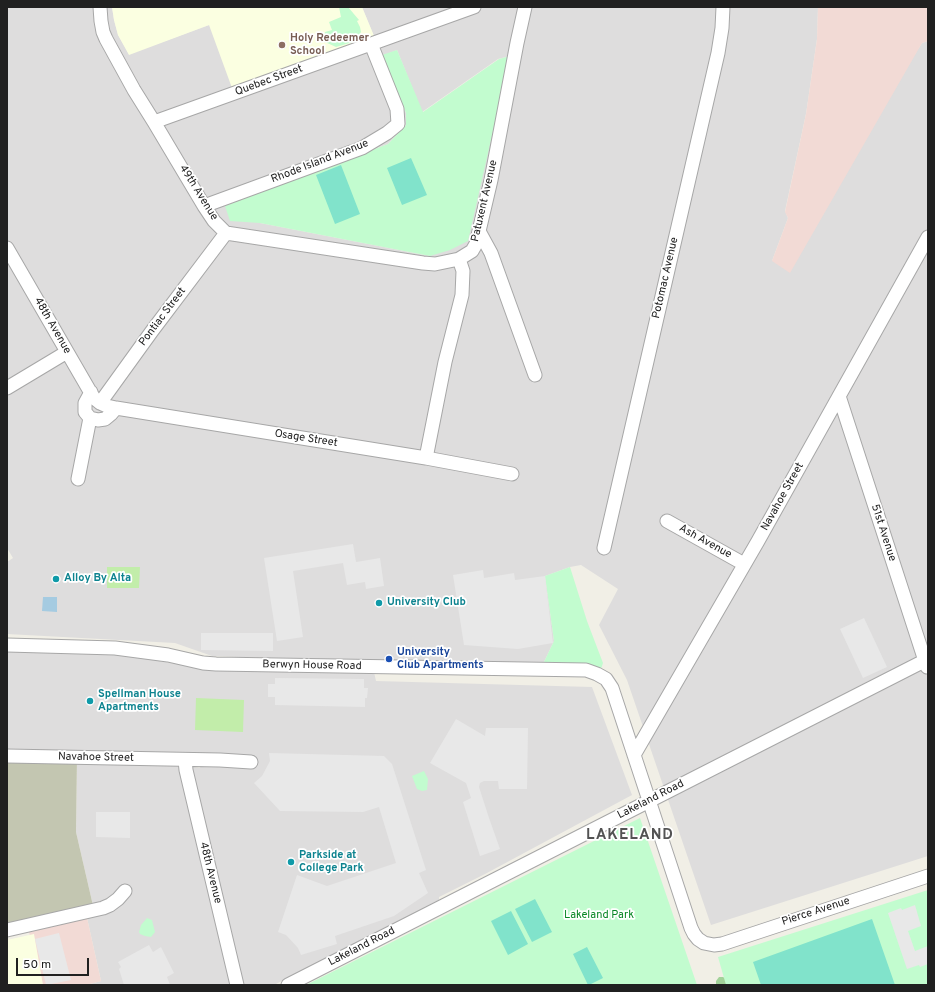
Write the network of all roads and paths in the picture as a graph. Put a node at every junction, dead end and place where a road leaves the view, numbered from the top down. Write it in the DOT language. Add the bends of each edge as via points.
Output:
graph roads {
  1 [pos="100,7"];
  2 [pos="474,7"];
  3 [pos="525,7"];
  4 [pos="723,7"];
  5 [pos="371,44"];
  6 [pos="154,122"];
  7 [pos="204,206"];
  8 [pos="479,231"];
  9 [pos="226,233"];
  10 [pos="928,237"];
  11 [pos="7,248"];
  12 [pos="460,259"];
  13 [pos="67,352"];
  14 [pos="535,375"];
  15 [pos="7,388"];
  16 [pos="91,392"];
  17 [pos="839,396"];
  18 [pos="100,403"];
  19 [pos="116,408"];
  20 [pos="90,418"];
  21 [pos="426,458"];
  22 [pos="512,474"];
  23 [pos="78,479"];
  24 [pos="666,521"];
  25 [pos="604,548"];
  26 [pos="744,564"];
  27 [pos="7,645"];
  28 [pos="927,663"];
  29 [pos="634,755"];
  30 [pos="7,756"];
  31 [pos="185,760"];
  32 [pos="251,762"];
  33 [pos="649,801"];
  34 [pos="928,876"];
  35 [pos="125,891"];
  36 [pos="7,930"];
  37 [pos="237,985"];
  38 [pos="288,985"];
  1 -- 6 [label="street, 49th Avenue" via="106,39"];
  2 -- 5 [label="street, Quebec Street"];
  3 -- 8 [label="street, Patuxent Avenue"];
  4 -- 25 [label="street, Potomac Avenue" via="718,53"];
  5 -- 6 [label="street, Quebec Street"];
  5 -- 7 [label="street, Rhode Island Avenue" via="397,109 398,124 362,148"];
  6 -- 7 [label="street, 49th Avenue"];
  7 -- 9 [label="street, 49th Avenue"];
  8 -- 12 [label="street, Patuxent Avenue" via="472,251"];
  8 -- 14 [label="street" via="491,253"];
  9 -- 12 [label="street" via="423,263 435,264"];
  9 -- 18 [label="street, Pontiac Street"];
  10 -- 17 [label="street, Navahoe Street"];
  11 -- 13 [label="street, 48th Avenue"];
  12 -- 21 [label="street" via="463,272 462,294 445,362"];
  13 -- 15 [label="street"];
  13 -- 16 [label="street, 48th Avenue"];
  16 -- 18 [label="street, 48th Avenue"];
  16 -- 20 [label="street" via="85,403 85,412"];
  17 -- 26 [label="street, Navahoe Street"];
  17 -- 28 [label="street, 51st Avenue"];
  18 -- 19 [label="street, Osage Street"];
  19 -- 20 [label="street" via="105,419"];
  19 -- 21 [label="street, Osage Street"];
  20 -- 23 [label="street"];
  21 -- 22 [label="street, Osage Street"];
  24 -- 26 [label="street, Ash Avenue"];
  26 -- 29 [label="street, Navahoe Street"];
  27 -- 29 [label="street, Berwyn House Road" via="115,648 216,664 586,670 601,676 612,688"];
  28 -- 33 [label="street, Lakeland Road"];
  29 -- 33 [label="street"];
  30 -- 31 [label="street, Navahoe Street"];
  31 -- 32 [label="street, Navahoe Street"];
  31 -- 37 [label="street, 48th Avenue"];
  33 -- 34 [label="street, Pierce Avenue" via="691,928 704,943 722,944"];
  33 -- 38 [label="street, Lakeland Road"];
  35 -- 36 [label="street" via="118,899 103,908"];
}
